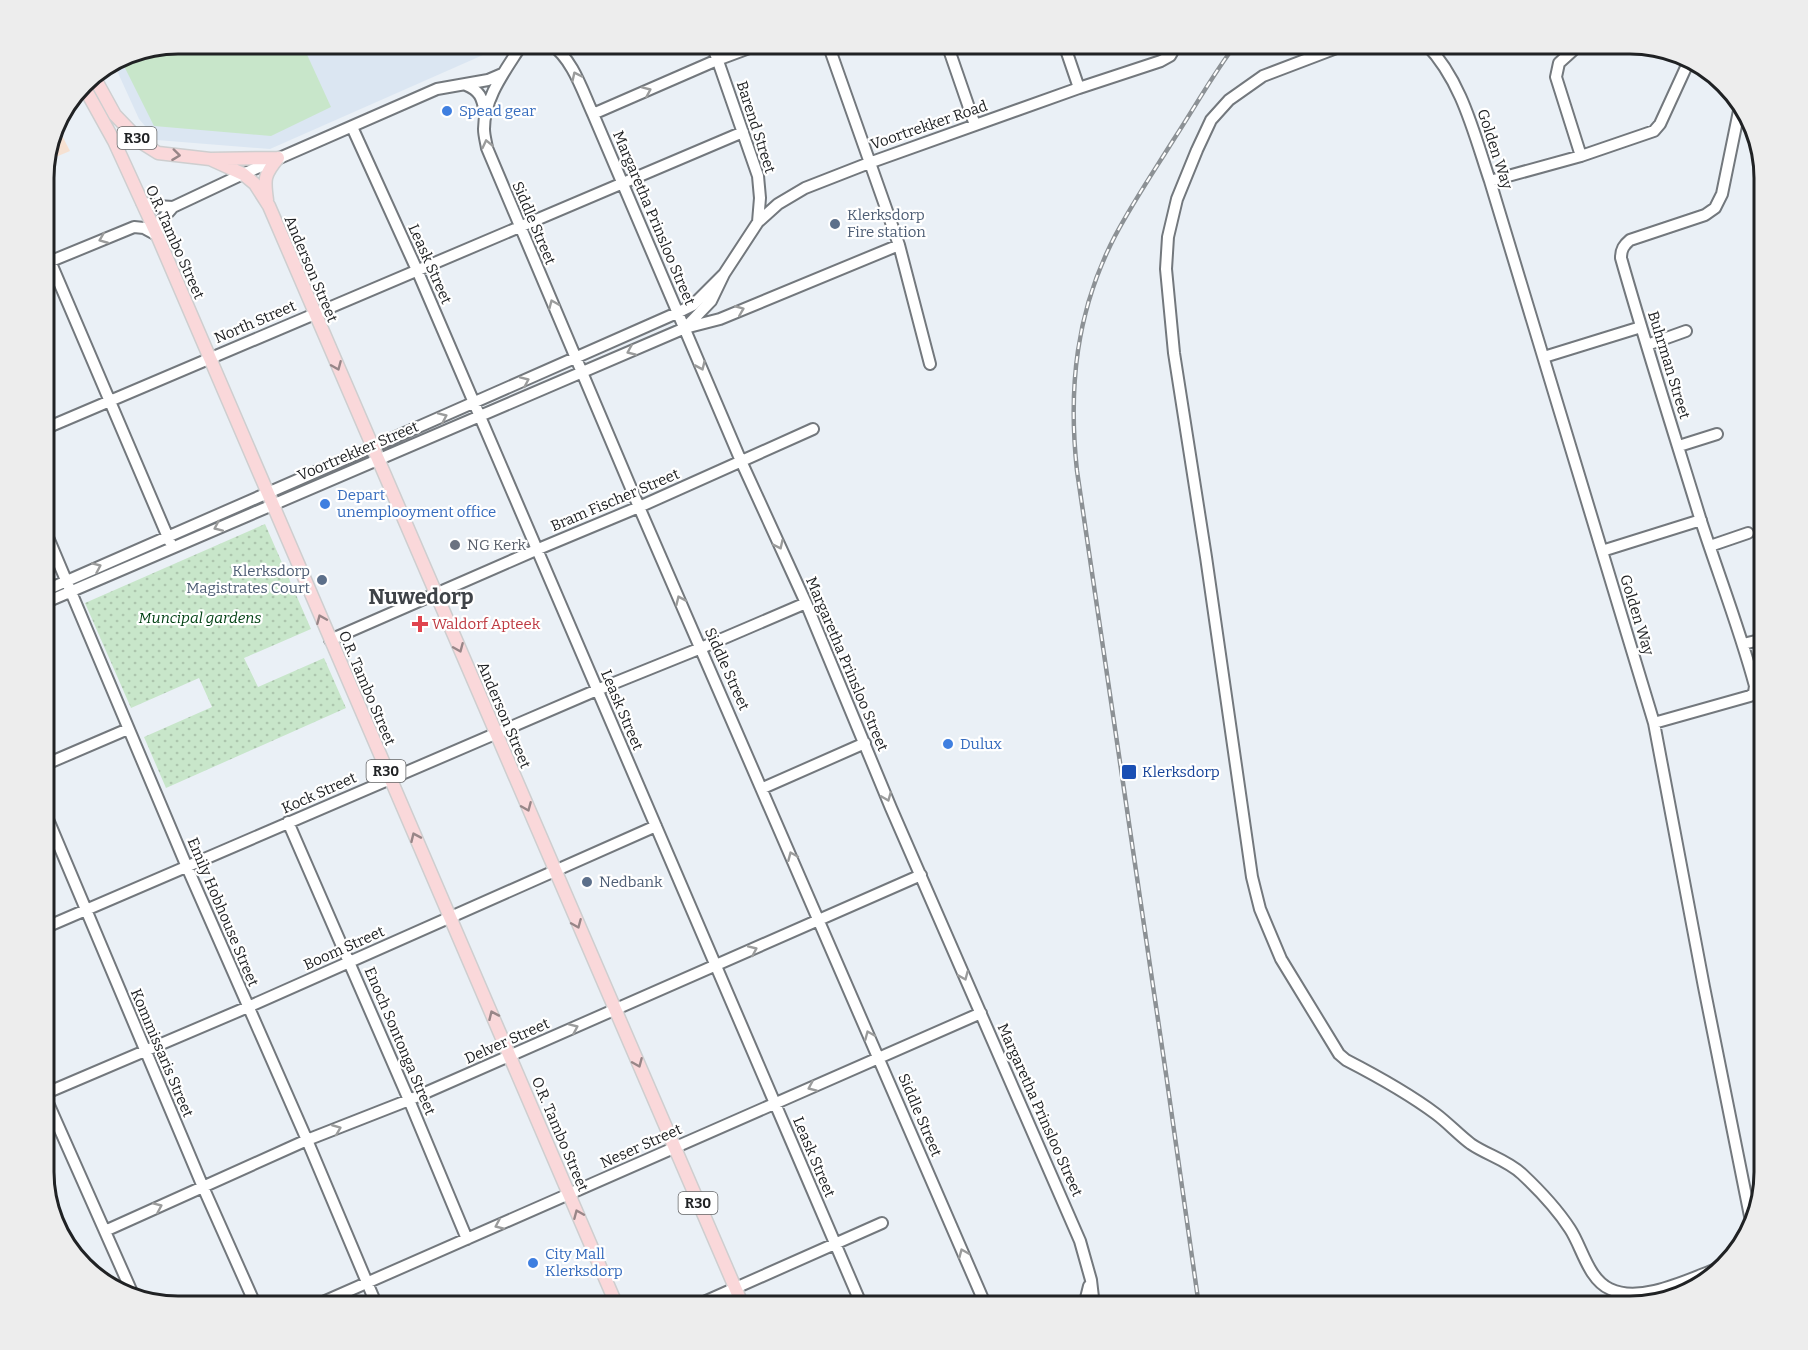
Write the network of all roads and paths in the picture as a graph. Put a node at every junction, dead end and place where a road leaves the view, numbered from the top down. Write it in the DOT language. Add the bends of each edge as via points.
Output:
graph roads {
  1 [pos="515,54"];
  2 [pos="563,54"];
  3 [pos="715,54"];
  4 [pos="733,54"];
  5 [pos="831,54"];
  6 [pos="950,54"];
  7 [pos="1067,54"];
  8 [pos="1171,54"];
  9 [pos="1321,54"];
  10 [pos="1436,54"];
  11 [pos="1569,54"];
  12 [pos="717,60"];
  13 [pos="1686,68"];
  14 [pos="502,74"];
  15 [pos="98,84"];
  16 [pos="466,84"];
  17 [pos="1079,88"];
  18 [pos="88,93"];
  19 [pos="486,114"];
  20 [pos="593,114"];
  21 [pos="1738,117"];
  22 [pos="975,125"];
  23 [pos="352,127"];
  24 [pos="743,132"];
  25 [pos="1581,156"];
  26 [pos="278,158"];
  27 [pos="210,159"];
  28 [pos="868,162"];
  29 [pos="243,174"];
  30 [pos="1490,181"];
  31 [pos="623,183"];
  32 [pos="142,202"];
  33 [pos="268,206"];
  34 [pos="173,207"];
  35 [pos="758,222"];
  36 [pos="519,227"];
  37 [pos="157,235"];
  38 [pos="898,245"];
  39 [pos="54,260"];
  40 [pos="417,270"];
  41 [pos="724,274"];
  42 [pos="54,278"];
  43 [pos="679,312"];
  44 [pos="314,313"];
  45 [pos="1641,327"];
  46 [pos="684,328"];
  47 [pos="1686,332"];
  48 [pos="1647,345"];
  49 [pos="1544,357"];
  50 [pos="210,358"];
  51 [pos="576,358"];
  52 [pos="930,364"];
  53 [pos="582,371"];
  54 [pos="110,401"];
  55 [pos="474,404"];
  56 [pos="479,417"];
  57 [pos="54,425"];
  58 [pos="813,429"];
  59 [pos="1718,434"];
  60 [pos="1679,446"];
  61 [pos="375,454"];
  62 [pos="741,461"];
  63 [pos="270,498"];
  64 [pos="639,507"];
  65 [pos="1701,520"];
  66 [pos="1748,533"];
  67 [pos="167,536"];
  68 [pos="1710,546"];
  69 [pos="172,548"];
  70 [pos="536,550"];
  71 [pos="54,551"];
  72 [pos="1602,551"];
  73 [pos="69,586"];
  74 [pos="54,589"];
  75 [pos="436,594"];
  76 [pos="54,596"];
  77 [pos="806,603"];
  78 [pos="330,640"];
  79 [pos="1754,641"];
  80 [pos="1743,644"];
  81 [pos="701,648"];
  82 [pos="1754,686"];
  83 [pos="597,690"];
  84 [pos="1754,691"];
  85 [pos="1654,723"];
  86 [pos="128,729"];
  87 [pos="495,734"];
  88 [pos="865,742"];
  89 [pos="54,761"];
  90 [pos="389,778"];
  91 [pos="763,788"];
  92 [pos="288,822"];
  93 [pos="656,826"];
  94 [pos="54,834"];
  95 [pos="187,867"];
  96 [pos="554,871"];
  97 [pos="921,875"];
  98 [pos="86,909"];
  99 [pos="450,917"];
  100 [pos="820,921"];
  101 [pos="54,923"];
  102 [pos="350,962"];
  103 [pos="717,966"];
  104 [pos="248,1007"];
  105 [pos="615,1010"];
  106 [pos="981,1013"];
  107 [pos="145,1050"];
  108 [pos="510,1056"];
  109 [pos="878,1058"];
  110 [pos="54,1090"];
  111 [pos="409,1100"];
  112 [pos="775,1104"];
  113 [pos="54,1116"];
  114 [pos="307,1140"];
  115 [pos="674,1148"];
  116 [pos="203,1187"];
  117 [pos="569,1194"];
  118 [pos="1748,1208"];
  119 [pos="882,1223"];
  120 [pos="105,1231"];
  121 [pos="467,1239"];
  122 [pos="834,1245"];
  123 [pos="1696,1277"];
  124 [pos="1091,1280"];
  125 [pos="367,1283"];
  126 [pos="129,1285"];
  127 [pos="734,1289"];
  128 [pos="252,1296"];
  129 [pos="337,1296"];
  130 [pos="373,1296"];
  131 [pos="613,1296"];
  132 [pos="718,1296"];
  133 [pos="738,1296"];
  134 [pos="857,1296"];
  135 [pos="982,1296"];
  136 [pos="1087,1296"];
  137 [pos="1093,1296"];
  1 -- 14 [label="street, Siddle Street"];
  20 -- 2 [label="street, Margaretha Prinsloo Street, one-way"];
  3 -- 12 [label="street, Barend Street"];
  4 -- 12 [label="street"];
  5 -- 28 [label="street"];
  6 -- 22 [label="street"];
  7 -- 17 [label="street"];
  8 -- 17 [label="street, Voortrekker Road"];
  9 -- 123 [label="street" via="1263,76 1229,100 1211,120 1177,200 1168,237 1166,269 1174,353 1252,877 1260,909 1281,959 1339,1054 1417,1101 1472,1144 1521,1173 1571,1230 1601,1284 1611,1290 1645,1293"];
  10 -- 30 [label="street, Golden Way" via="1463,102"];
  11 -- 25 [label="street" via="1559,63 1556,76"];
  20 -- 12 [label="street, one-way"];
  12 -- 24 [label="street, Barend Street"];
  13 -- 25 [label="street" via="1658,129"];
  14 -- 16 [label="street"];
  14 -- 19 [label="street, Siddle Street"];
  15 -- 27 [label="main road, R30, one-way" via="115,115 142,143 158,153"];
  16 -- 19 [label="street" via="476,89"];
  16 -- 23 [label="street" via="437,89"];
  17 -- 22 [label="street, Voortrekker Road"];
  18 -- 32 [label="main road, O.R. Tambo Street / R30"];
  36 -- 19 [label="street, Siddle Street, one-way" via="487,148"];
  20 -- 31 [label="street, Margaretha Prinsloo Street"];
  21 -- 45 [label="street, Buhrman Street" via="1722,194 1715,208 1705,215 1630,240 1623,247 1621,258"];
  22 -- 28 [label="street, Voortrekker Road"];
  23 -- 26 [label="street"];
  23 -- 40 [label="street, Leask Street"];
  24 -- 31 [label="street, North Street"];
  24 -- 35 [label="street, Barend Street" via="758,176"];
  25 -- 30 [label="street"];
  26 -- 27 [label="main road"];
  26 -- 29 [label="street"];
  26 -- 33 [label="main road" via="264,181"];
  27 -- 29 [label="main road, Anderson Street / R30"];
  28 -- 35 [label="street, Voortrekker Road" via="805,188"];
  28 -- 38 [label="street"];
  29 -- 33 [label="main road, Anderson Street / R30" via="255,184"];
  29 -- 34 [label="street"];
  30 -- 49 [label="street, Golden Way"];
  31 -- 36 [label="street, North Street"];
  31 -- 43 [label="street, Margaretha Prinsloo Street"];
  32 -- 34 [label="street"];
  32 -- 37 [label="main road, O.R. Tambo Street / R30"];
  33 -- 44 [label="main road, Anderson Street / R30"];
  34 -- 37 [label="street" via="160,222"];
  35 -- 41 [label="street, Voortrekker Road"];
  36 -- 40 [label="street, North Street"];
  51 -- 36 [label="street, Siddle Street, one-way"];
  37 -- 39 [label="street, one-way" via="134,227"];
  37 -- 50 [label="main road, O.R. Tambo Street / R30"];
  46 -- 38 [label="street, one-way" via="720,319"];
  38 -- 52 [label="street"];
  40 -- 44 [label="street, North Street"];
  40 -- 55 [label="street, Leask Street"];
  41 -- 43 [label="street, Voortrekker Road"];
  41 -- 46 [label="street, Voortrekker Road" via="711,301"];
  42 -- 54 [label="street"];
  43 -- 46 [label="street, Margaretha Prinsloo Street"];
  43 -- 51 [label="street, Voortrekker Street"];
  44 -- 50 [label="street, North Street"];
  44 -- 61 [label="main road, Anderson Street / R30, one-way"];
  45 -- 48 [label="street, Buhrman Street"];
  45 -- 49 [label="street"];
  46 -- 53 [label="street, Voortrekker Street, one-way"];
  46 -- 62 [label="street, Margaretha Prinsloo Street, one-way"];
  47 -- 48 [label="street"];
  48 -- 60 [label="street, Buhrman Street"];
  49 -- 72 [label="street, Golden Way"];
  50 -- 54 [label="street, North Street"];
  50 -- 63 [label="main road, O.R. Tambo Street / R30"];
  51 -- 53 [label="street, Siddle Street"];
  55 -- 51 [label="street, Voortrekker Street, one-way"];
  53 -- 56 [label="street, Voortrekker Street"];
  53 -- 64 [label="street, Siddle Street"];
  54 -- 57 [label="street, North Street"];
  54 -- 67 [label="street"];
  55 -- 56 [label="street, Leask Street"];
  61 -- 55 [label="street, Voortrekker Street, one-way"];
  56 -- 61 [label="street, Voortrekker Street"];
  56 -- 70 [label="street, Leask Street"];
  58 -- 62 [label="street, Bram Fischer Street"];
  59 -- 60 [label="street"];
  60 -- 65 [label="street, Buhrman Street"];
  61 -- 63 [label="street, Voortrekker Street"];
  61 -- 75 [label="main road, Anderson Street / R30"];
  62 -- 64 [label="street, Bram Fischer Street"];
  62 -- 77 [label="street, Margaretha Prinsloo Street, one-way"];
  63 -- 67 [label="street, Voortrekker Street"];
  63 -- 69 [label="street, Voortrekker Street, one-way"];
  78 -- 63 [label="main road, O.R. Tambo Street / R30, one-way"];
  64 -- 70 [label="street, Bram Fischer Street"];
  81 -- 64 [label="street, Siddle Street, one-way"];
  65 -- 68 [label="street, Buhrman Street"];
  65 -- 72 [label="street"];
  66 -- 68 [label="street"];
  67 -- 69 [label="street"];
  73 -- 67 [label="street, Voortrekker Street, one-way"];
  68 -- 80 [label="street, Buhrman Street"];
  69 -- 73 [label="street, Voortrekker Street"];
  70 -- 75 [label="street, Bram Fischer Street"];
  70 -- 83 [label="street, Leask Street"];
  71 -- 73 [label="street, Emily Hobhouse Street"];
  72 -- 85 [label="street, Golden Way"];
  73 -- 74 [label="street, Voortrekker Street"];
  73 -- 76 [label="street, Voortrekker Street"];
  73 -- 86 [label="street, Emily Hobhouse Street"];
  75 -- 78 [label="street, Bram Fischer Street"];
  75 -- 87 [label="main road, Anderson Street / R30, one-way"];
  77 -- 81 [label="street, Kock Street"];
  77 -- 88 [label="street, Margaretha Prinsloo Street"];
  78 -- 90 [label="main road, O.R. Tambo Street / R30"];
  79 -- 80 [label="street"];
  80 -- 82 [label="street, Buhrman Street"];
  81 -- 83 [label="street, Kock Street"];
  81 -- 91 [label="street, Siddle Street"];
  83 -- 87 [label="street, Kock Street"];
  83 -- 93 [label="street, Leask Street"];
  84 -- 85 [label="street, Buhrman Street" via="1750,696"];
  85 -- 118 [label="street, Golden Way"];
  86 -- 89 [label="street"];
  86 -- 95 [label="street, Emily Hobhouse Street"];
  87 -- 90 [label="street, Kock Street"];
  87 -- 96 [label="main road, Anderson Street / R30, one-way"];
  88 -- 91 [label="street"];
  88 -- 97 [label="street, Margaretha Prinsloo Street, one-way"];
  90 -- 92 [label="street, Kock Street"];
  99 -- 90 [label="main road, O.R. Tambo Street / R30, one-way"];
  100 -- 91 [label="street, Siddle Street, one-way"];
  92 -- 95 [label="street, Kock Street"];
  92 -- 102 [label="street, Enoch Sontonga Street"];
  93 -- 96 [label="street, Boom Street"];
  93 -- 103 [label="street, Leask Street"];
  94 -- 98 [label="street, Kommissaris Street"];
  95 -- 98 [label="street, Kock Street"];
  95 -- 104 [label="street, Emily Hobhouse Street"];
  96 -- 99 [label="street, Boom Street"];
  96 -- 105 [label="main road, Anderson Street / R30, one-way"];
  97 -- 100 [label="street, Delver Street"];
  97 -- 106 [label="street, Margaretha Prinsloo Street, one-way"];
  98 -- 101 [label="street, Kock Street"];
  98 -- 107 [label="street, Kommissaris Street"];
  99 -- 102 [label="street, Boom Street"];
  108 -- 99 [label="main road, O.R. Tambo Street / R30, one-way"];
  103 -- 100 [label="street, Delver Street, one-way"];
  109 -- 100 [label="street, Siddle Street, one-way"];
  102 -- 104 [label="street, Boom Street"];
  102 -- 111 [label="street, Enoch Sontonga Street"];
  103 -- 105 [label="street, Delver Street"];
  103 -- 112 [label="street, Leask Street"];
  104 -- 107 [label="street, Boom Street"];
  104 -- 114 [label="street, Emily Hobhouse Street"];
  108 -- 105 [label="street, Delver Street, one-way"];
  105 -- 115 [label="main road, Anderson Street / R30, one-way"];
  106 -- 109 [label="street, Neser Street"];
  106 -- 124 [label="street, Margaretha Prinsloo Street" via="1080,1240"];
  107 -- 110 [label="street, Boom Street"];
  107 -- 116 [label="street, Kommissaris Street"];
  108 -- 111 [label="street, Delver Street"];
  108 -- 117 [label="main road, O.R. Tambo Street / R30"];
  109 -- 112 [label="street, Neser Street, one-way"];
  135 -- 109 [label="street, Siddle Street, one-way"];
  114 -- 111 [label="street, Delver Street, one-way"];
  111 -- 121 [label="street, Enoch Sontonga Street"];
  112 -- 115 [label="street, Neser Street"];
  112 -- 122 [label="street, Leask Street"];
  113 -- 120 [label="street"];
  114 -- 116 [label="street, Delver Street"];
  114 -- 125 [label="street, Emily Hobhouse Street"];
  115 -- 117 [label="street, Neser Street"];
  115 -- 127 [label="main road, Anderson Street / R30"];
  120 -- 116 [label="street, Delver Street, one-way"];
  116 -- 128 [label="street, Kommissaris Street"];
  117 -- 121 [label="street, Neser Street, one-way"];
  131 -- 117 [label="main road, O.R. Tambo Street / R30, one-way"];
  119 -- 122 [label="street"];
  120 -- 126 [label="street"];
  121 -- 125 [label="street, Neser Street"];
  122 -- 127 [label="street"];
  122 -- 134 [label="street, Leask Street"];
  124 -- 136 [label="street"];
  124 -- 137 [label="street, Margaretha Prinsloo Street"];
  125 -- 129 [label="street, Neser Street"];
  125 -- 130 [label="street, Emily Hobhouse Street"];
  127 -- 132 [label="street"];
  127 -- 133 [label="main road, Anderson Street / R30"];
}
